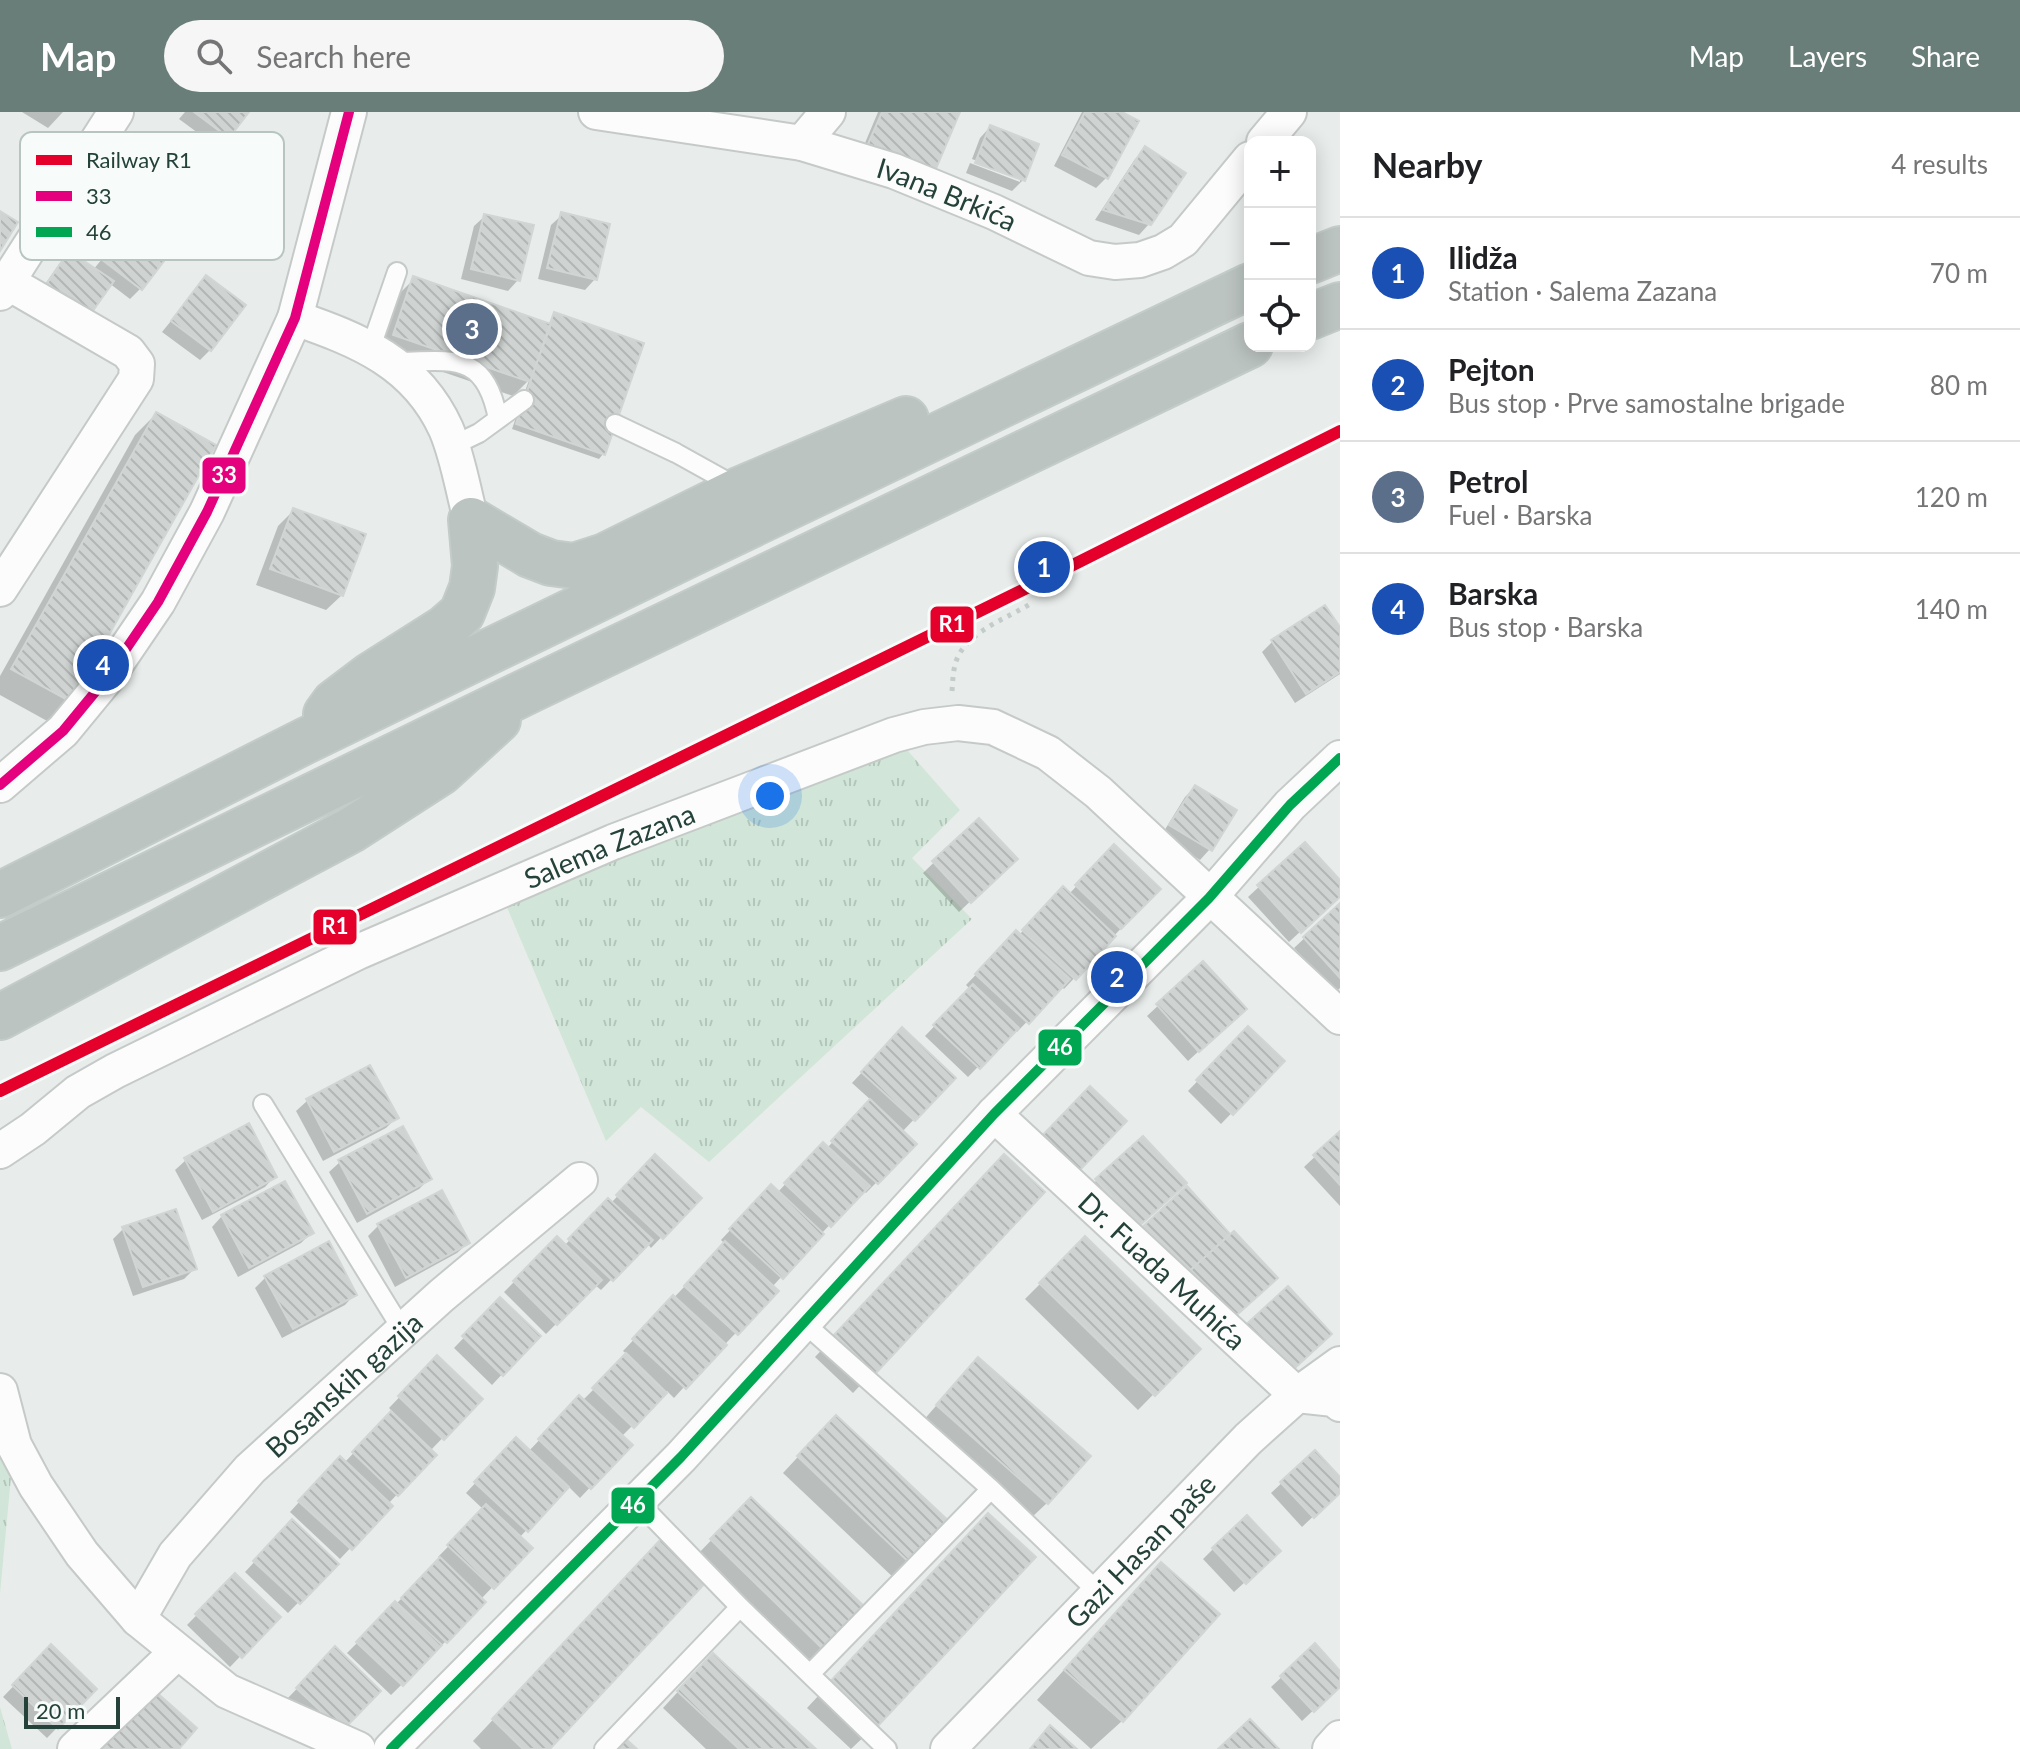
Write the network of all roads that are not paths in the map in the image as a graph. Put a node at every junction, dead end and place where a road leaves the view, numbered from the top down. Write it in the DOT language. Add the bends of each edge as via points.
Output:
graph roads {
  1 [pos="116,112"];
  2 [pos="349,112"];
  3 [pos="596,112"];
  4 [pos="828,112"];
  5 [pos="1289,112"];
  6 [pos="103,132"];
  7 [pos="1269,136"];
  8 [pos="802,143"];
  9 [pos="1244,166"];
  10 [pos="1340,249"];
  11 [pos="1316,259"];
  12 [pos="21,260"];
  13 [pos="397,272"];
  14 [pos="4,287"];
  15 [pos="1244,289"];
  16 [pos="1340,305"];
  17 [pos="1316,315"];
  18 [pos="295,318"];
  19 [pos="1244,348"];
  20 [pos="381,355"];
  21 [pos="1048,382"];
  22 [pos="524,400"];
  23 [pos="498,419"];
  24 [pos="615,424"];
  25 [pos="452,446"];
  26 [pos="741,489"];
  27 [pos="471,520"];
  28 [pos="0,589"];
  29 [pos="530,690"];
  30 [pos="307,740"];
  31 [pos="1340,758"];
  32 [pos="2,782"];
  33 [pos="0,895"];
  34 [pos="1209,898"];
  35 [pos="0,948"];
  36 [pos="0,1017"];
  37 [pos="1340,1017"];
  38 [pos="263,1104"];
  39 [pos="994,1114"];
  40 [pos="0,1151"];
  41 [pos="580,1180"];
  42 [pos="804,1323"];
  43 [pos="403,1331"];
  44 [pos="1340,1364"];
  45 [pos="0,1391"];
  46 [pos="1297,1395"];
  47 [pos="1340,1404"];
  48 [pos="991,1489"];
  49 [pos="637,1501"];
  50 [pos="1099,1593"];
  51 [pos="740,1607"];
  52 [pos="138,1619"];
  53 [pos="177,1652"];
  54 [pos="810,1674"];
  55 [pos="1340,1738"];
  56 [pos="953,1747"];
  57 [pos="75,1749"];
  58 [pos="358,1749"];
  59 [pos="391,1749"];
  60 [pos="604,1749"];
  61 [pos="887,1749"];
  62 [pos="1330,1749"];
  1 -- 6 [label="street"];
  2 -- 18 [label="street"];
  3 -- 8 [label="street, Ivana Brkića"];
  4 -- 8 [label="street"];
  5 -- 7 [label="street"];
  8 -- 9 [label="street, Ivana Brkića" via="894,171 1089,258 1115,262 1140,260 1183,240"];
  10 -- 11 [label="highway"];
  12 -- 14 [label="street"];
  13 -- 20 [label="lane"];
  14 -- 28 [label="street" via="128,352 137,364 136,379"];
  15 -- 21 [label="highway"];
  16 -- 17 [label="highway"];
  18 -- 20 [label="street"];
  18 -- 32 [label="street" via="207,512 158,602 63,731"];
  19 -- 29 [label="highway"];
  20 -- 23 [label="lane" via="454,361 474,368 493,396"];
  20 -- 25 [label="street" via="429,402"];
  21 -- 26 [label="highway" via="1000,386 954,399"];
  21 -- 30 [label="highway"];
  22 -- 23 [label="lane"];
  23 -- 25 [label="lane"];
  24 -- 26 [label="lane"];
  25 -- 27 [label="street"];
  26 -- 27 [label="highway" via="574,566 530,555"];
  27 -- 30 [label="highway" via="475,566 462,613 334,703"];
  29 -- 35 [label="highway"];
  29 -- 36 [label="highway" via="441,772 384,810"];
  30 -- 33 [label="highway"];
  31 -- 34 [label="street" via="1290,805"];
  34 -- 37 [label="street, Salema Zazana"];
  34 -- 39 [label="street"];
  34 -- 40 [label="street, Salema Zazana" via="1098,792 1048,753 993,727 924,727 613,842 358,952 115,1071"];
  38 -- 43 [label="lane"];
  39 -- 42 [label="street"];
  39 -- 46 [label="street, Dr. Fuada Muhića"];
  41 -- 43 [label="street, Bosanskih gazija"];
  42 -- 48 [label="lane"];
  42 -- 49 [label="street"];
  43 -- 52 [label="street, Bosanskih gazija" via="250,1469 175,1555"];
  44 -- 46 [label="street, Gazi Hasan paše"];
  45 -- 52 [label="street" via="14,1445 36,1486 82,1554"];
  46 -- 47 [label="street"];
  46 -- 50 [label="street, Gazi Hasan paše"];
  48 -- 50 [label="lane"];
  48 -- 54 [label="lane"];
  49 -- 51 [label="lane"];
  49 -- 59 [label="street"];
  50 -- 56 [label="street, Gazi Hasan paše"];
  51 -- 54 [label="lane"];
  51 -- 60 [label="lane"];
  52 -- 53 [label="street"];
  53 -- 57 [label="street"];
  53 -- 58 [label="street" via="227,1691"];
  54 -- 61 [label="lane"];
  55 -- 62 [label="street"];
}
